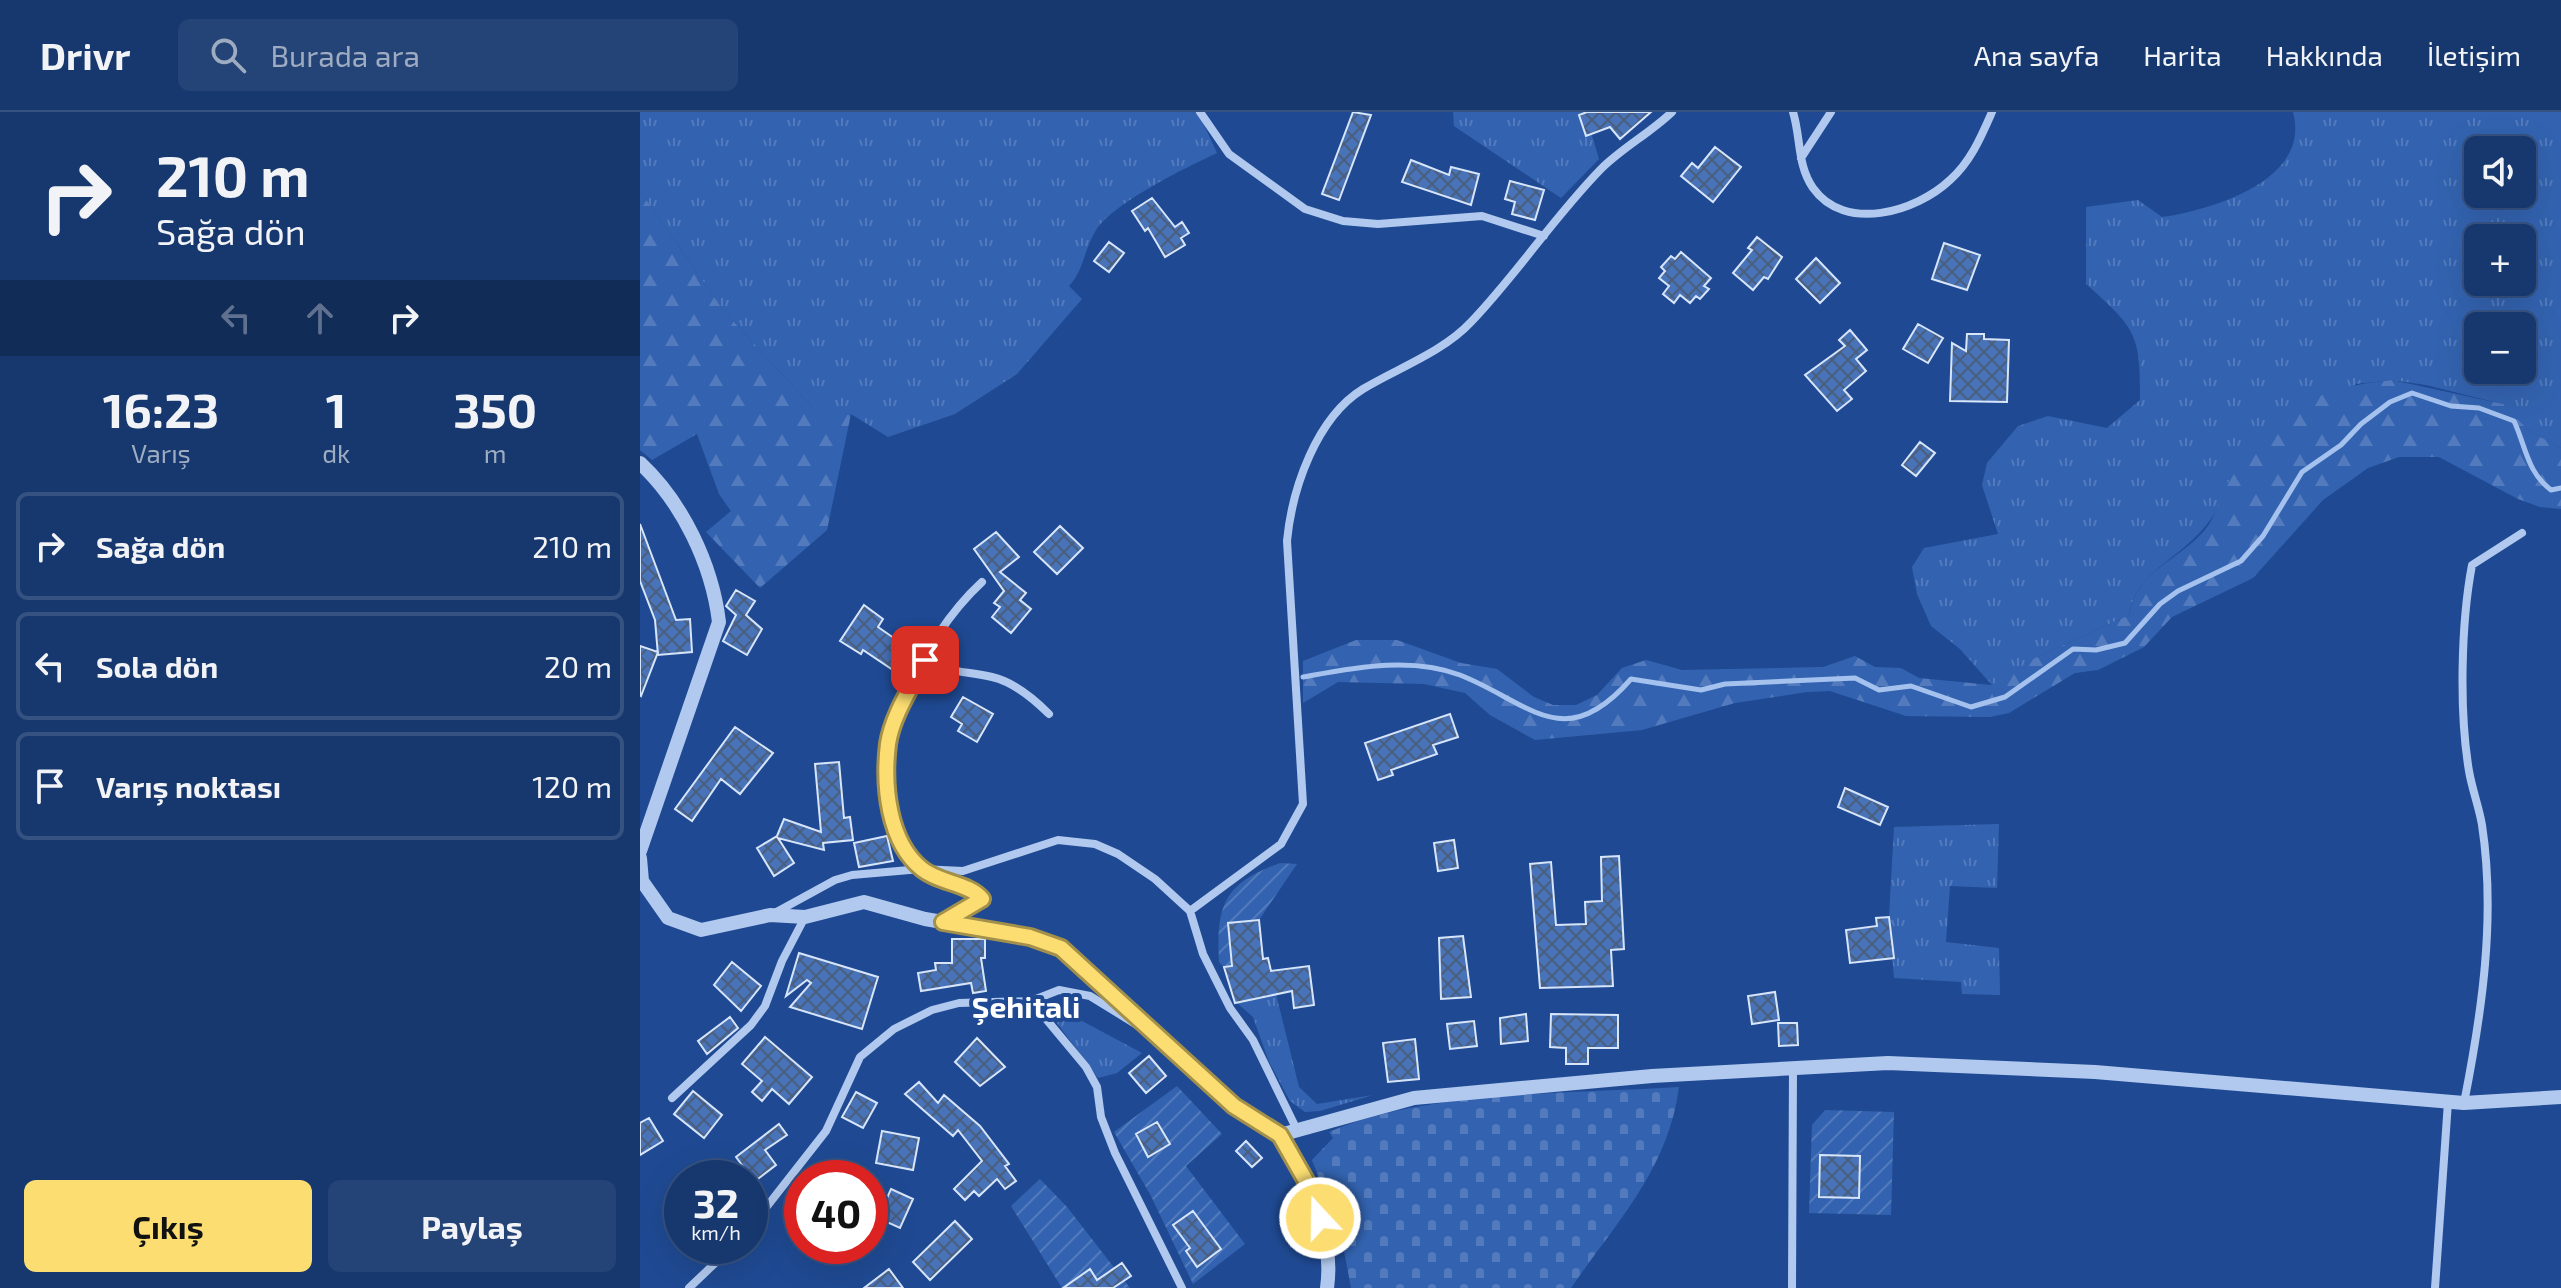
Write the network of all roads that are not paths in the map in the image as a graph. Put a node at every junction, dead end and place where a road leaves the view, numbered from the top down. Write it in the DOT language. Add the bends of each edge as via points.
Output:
graph roads {
  1 [pos="1200,112"];
  2 [pos="1672,112"];
  3 [pos="1793,112"];
  4 [pos="1831,112"];
  5 [pos="1992,112"];
  6 [pos="1799,161"];
  7 [pos="1544,236"];
  8 [pos="640,463"];
  9 [pos="2522,533"];
  10 [pos="982,582"];
  11 [pos="925,660"];
  12 [pos="1049,714"];
  13 [pos="640,851"];
  14 [pos="640,858"];
  15 [pos="921,869"];
  16 [pos="641,882"];
  17 [pos="1190,911"];
  18 [pos="770,915"];
  19 [pos="805,917"];
  20 [pos="943,922"];
  21 [pos="1031,1001"];
  22 [pos="1165,1042"];
  23 [pos="1793,1067"];
  24 [pos="2561,1097"];
  25 [pos="672,1098"];
  26 [pos="2448,1102"];
  27 [pos="2464,1103"];
  28 [pos="1297,1130"];
  29 [pos="1280,1135"];
  30 [pos="768,1205"];
  31 [pos="714,1264"];
  32 [pos="689,1288"];
  33 [pos="1182,1288"];
  34 [pos="1327,1288"];
  35 [pos="1792,1288"];
  36 [pos="2435,1288"];
  1 -- 7 [label="street" via="1229,154 1305,209 1343,221 1378,224 1482,216"];
  2 -- 7 [label="street" via="1603,167"];
  3 -- 6 [label="street" via="1801,138"];
  4 -- 6 [label="street"];
  5 -- 6 [label="street" via="1973,153 1950,181 1896,211 1860,214 1835,208 1814,189"];
  7 -- 17 [label="street" via="1469,325 1340,407 1314,451 1290,506 1287,541 1303,804 1281,844"];
  8 -- 13 [label="street" via="665,486 695,542 719,622"];
  9 -- 27 [label="street" via="2472,565 2466,597 2469,770 2482,825 2486,944"];
  10 -- 11 [label="street" via="956,605"];
  11 -- 12 [label="street" via="950,672 1007,683"];
  11 -- 15 [label="street" via="888,743 887,793 902,845"];
  14 -- 16 [label="street"];
  15 -- 17 [label="street" via="963,871 1058,840 1095,844 1155,879"];
  15 -- 18 [label="street" via="835,880"];
  15 -- 20 [label="street" via="982,899"];
  16 -- 18 [label="street" via="668,918 701,930"];
  17 -- 28 [label="street" via="1203,954"];
  18 -- 19 [label="street"];
  19 -- 20 [label="street" via="864,902"];
  19 -- 25 [label="street" via="765,1006"];
  20 -- 22 [label="street" via="1030,937 1061,948"];
  21 -- 22 [label="street" via="1059,990 1090,996"];
  21 -- 30 [label="street" via="959,1003 894,1029 860,1057 826,1131"];
  21 -- 33 [label="street" via="1097,1087 1101,1117 1115,1153"];
  22 -- 29 [label="street" via="1234,1106"];
  23 -- 26 [label="street" via="1888,1063 2066,1070"];
  23 -- 28 [label="street" via="1414,1098"];
  23 -- 35 [label="street"];
  24 -- 27 [label="street"];
  26 -- 27 [label="street"];
  26 -- 36 [label="street"];
  28 -- 29 [label="street"];
  29 -- 34 [label="street" via="1314,1195 1331,1262"];
  31 -- 32 [label="street"];
}
